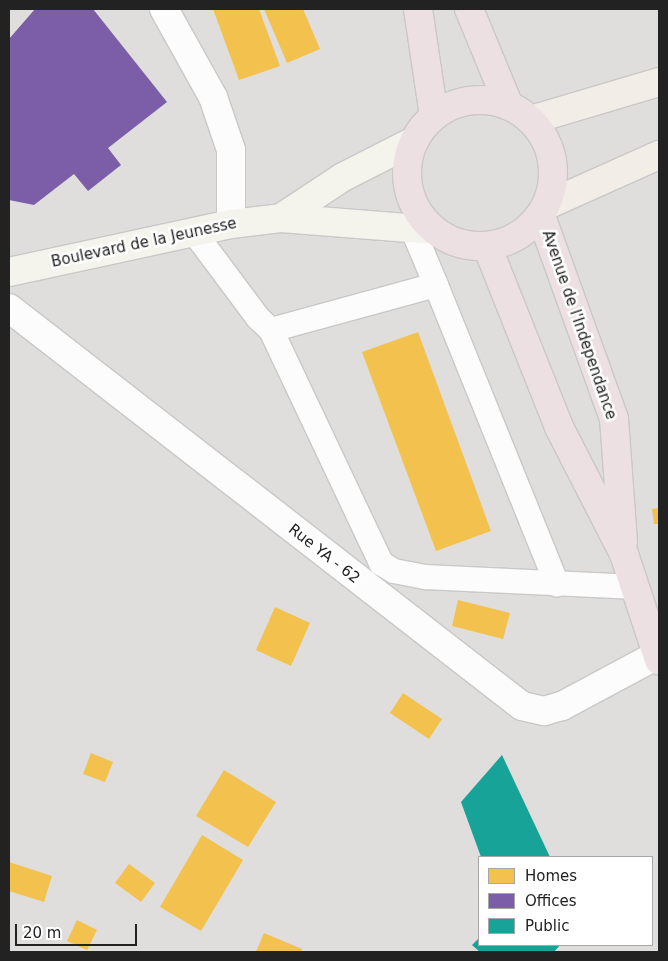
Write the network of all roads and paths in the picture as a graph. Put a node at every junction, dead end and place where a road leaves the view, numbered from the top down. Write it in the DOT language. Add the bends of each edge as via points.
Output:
graph roads {
  1 [pos="164,9"];
  2 [pos="418,9"];
  3 [pos="469,9"];
  4 [pos="659,82"];
  5 [pos="520,113"];
  6 [pos="434,116"];
  7 [pos="414,141"];
  8 [pos="659,155"];
  9 [pos="544,210"];
  10 [pos="281,218"];
  11 [pos="231,224"];
  12 [pos="424,229"];
  13 [pos="194,232"];
  14 [pos="487,246"];
  15 [pos="9,272"];
  16 [pos="436,286"];
  17 [pos="9,308"];
  18 [pos="271,330"];
  19 [pos="624,554"];
  20 [pos="557,585"];
  21 [pos="635,586"];
  22 [pos="658,657"];
  1 -- 11 [label="street" via="213,97 231,150"];
  2 -- 6 [label="highway"];
  3 -- 5 [label="highway"];
  4 -- 5 [label="main road"];
  5 -- 6 [label="highway" via="471,101 452,106"];
  5 -- 9 [label="highway" via="540,129 551,153 554,179"];
  6 -- 7 [label="highway"];
  7 -- 10 [label="street" via="343,178"];
  7 -- 12 [label="highway" via="407,165 408,190"];
  8 -- 9 [label="main road"];
  9 -- 14 [label="highway" via="516,237"];
  9 -- 19 [label="highway, Avenue de l'Independance" via="614,419"];
  10 -- 11 [label="street, Boulevard de la Jeunesse"];
  10 -- 12 [label="street"];
  11 -- 13 [label="street, Boulevard de la Jeunesse"];
  12 -- 14 [label="highway" via="460,243"];
  12 -- 16 [label="lane"];
  13 -- 15 [label="street, Boulevard de la Jeunesse"];
  13 -- 18 [label="lane" via="258,318"];
  14 -- 19 [label="highway, Avenue de l'Independance" via="560,428"];
  16 -- 18 [label="lane"];
  16 -- 20 [label="lane"];
  17 -- 22 [label="street, Rue YA - 62" via="522,706 544,711 562,706"];
  18 -- 20 [label="lane" via="381,563 394,571 426,577"];
  19 -- 21 [label="highway, Avenue de l'Independance"];
  20 -- 21 [label="lane"];
  21 -- 22 [label="highway, Avenue de l'Independance"];
}
